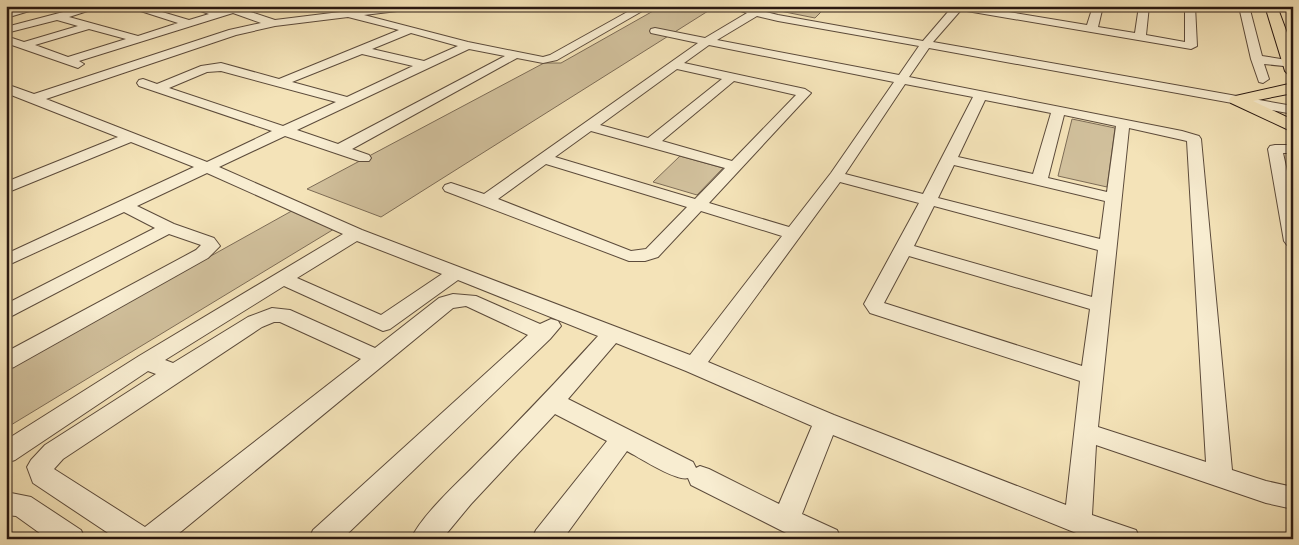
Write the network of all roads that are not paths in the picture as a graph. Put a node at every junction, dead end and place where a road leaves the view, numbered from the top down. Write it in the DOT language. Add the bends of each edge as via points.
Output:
graph roads {
  1 [pos="40,6"];
  2 [pos="98,6"];
  3 [pos="130,6"];
  4 [pos="192,6"];
  5 [pos="249,6"];
  6 [pos="414,6"];
  7 [pos="646,6"];
  8 [pos="730,6"];
  9 [pos="1098,6"];
  10 [pos="1144,6"];
  11 [pos="1190,6"];
  12 [pos="1226,6"];
  13 [pos="1271,6"];
  14 [pos="397,7"];
  15 [pos="959,7"];
  16 [pos="1245,8"];
  17 [pos="228,10"];
  18 [pos="755,13"];
  19 [pos="348,14"];
  20 [pos="6,15"];
  21 [pos="57,17"];
  22 [pos="1091,20"];
  23 [pos="188,23"];
  24 [pos="275,23"];
  25 [pos="89,26"];
  26 [pos="6,30"];
  27 [pos="410,30"];
  28 [pos="655,31"];
  29 [pos="1140,36"];
  30 [pos="6,39"];
  31 [pos="139,39"];
  32 [pos="710,41"];
  33 [pos="926,44"];
  34 [pos="24,45"];
  35 [pos="468,45"];
  36 [pos="360,50"];
  37 [pos="515,55"];
  38 [pos="1257,59"];
  39 [pos="66,61"];
  40 [pos="424,65"];
  41 [pos="676,65"];
  42 [pos="1291,68"];
  43 [pos="110,72"];
  44 [pos="732,77"];
  45 [pos="1262,79"];
  46 [pos="901,80"];
  47 [pos="142,83"];
  48 [pos="280,83"];
  49 [pos="6,88"];
  50 [pos="157,88"];
  51 [pos="1293,88"];
  52 [pos="981,95"];
  53 [pos="33,98"];
  54 [pos="1237,100"];
  55 [pos="347,101"];
  56 [pos="1059,110"];
  57 [pos="1293,110"];
  58 [pos="1122,123"];
  59 [pos="590,126"];
  60 [pos="1293,127"];
  61 [pos="284,131"];
  62 [pos="131,137"];
  63 [pos="651,143"];
  64 [pos="339,150"];
  65 [pos="1293,150"];
  66 [pos="364,158"];
  67 [pos="544,159"];
  68 [pos="949,159"];
  69 [pos="735,166"];
  70 [pos="207,167"];
  71 [pos="836,176"];
  72 [pos="1040,180"];
  73 [pos="8,186"];
  74 [pos="450,188"];
  75 [pos="1114,198"];
  76 [pos="486,200"];
  77 [pos="929,200"];
  78 [pos="697,205"];
  79 [pos="124,206"];
  80 [pos="168,228"];
  81 [pos="356,234"];
  82 [pos="794,234"];
  83 [pos="1293,241"];
  84 [pos="1108,246"];
  85 [pos="904,249"];
  86 [pos="6,261"];
  87 [pos="456,274"];
  88 [pos="284,278"];
  89 [pos="1100,306"];
  90 [pos="6,312"];
  91 [pos="563,314"];
  92 [pos="543,334"];
  93 [pos="612,334"];
  94 [pos="378,358"];
  95 [pos="148,361"];
  96 [pos="6,362"];
  97 [pos="694,365"];
  98 [pos="174,373"];
  99 [pos="1092,377"];
  100 [pos="552,402"];
  101 [pos="826,422"];
  102 [pos="1086,432"];
  103 [pos="623,438"];
  104 [pos="6,453"];
  105 [pos="1220,477"];
  106 [pos="1293,498"];
  107 [pos="6,503"];
  108 [pos="786,520"];
  109 [pos="1078,522"];
  110 [pos="71,539"];
  111 [pos="140,539"];
  112 [pos="151,539"];
  113 [pos="323,539"];
  114 [pos="425,539"];
  115 [pos="546,539"];
  116 [pos="827,539"];
  117 [pos="1126,539"];
  1 -- 20 [label="street"];
  2 -- 21 [label="street"];
  3 -- 23 [label="street"];
  4 -- 17 [label="street"];
  5 -- 17 [label="street"];
  6 -- 14 [label="street"];
  7 -- 37 [label="street" via="549,59"];
  8 -- 18 [label="street"];
  9 -- 22 [label="street"];
  10 -- 29 [label="street"];
  11 -- 29 [label="street" via="1191,46"];
  12 -- 16 [label="street"];
  13 -- 42 [label="main road"];
  14 -- 19 [label="street"];
  15 -- 22 [label="street"];
  15 -- 33 [label="street"];
  16 -- 38 [label="street"];
  17 -- 23 [label="street"];
  17 -- 24 [label="street"];
  18 -- 32 [label="street"];
  18 -- 33 [label="street"];
  19 -- 24 [label="street"];
  19 -- 27 [label="street"];
  21 -- 25 [label="street"];
  21 -- 26 [label="street"];
  22 -- 29 [label="street"];
  23 -- 31 [label="street"];
  24 -- 43 [label="street" via="242,30"];
  25 -- 31 [label="street"];
  25 -- 34 [label="street"];
  27 -- 35 [label="street"];
  27 -- 36 [label="street"];
  28 -- 32 [label="street"];
  30 -- 34 [label="street"];
  31 -- 39 [label="street"];
  32 -- 41 [label="street"];
  32 -- 46 [label="street"];
  33 -- 46 [label="street"];
  33 -- 54 [label="street"];
  34 -- 39 [label="street"];
  35 -- 37 [label="street"];
  35 -- 40 [label="street"];
  36 -- 40 [label="street"];
  36 -- 48 [label="street"];
  37 -- 64 [label="street"];
  38 -- 42 [label="street"];
  38 -- 45 [label="street"];
  39 -- 43 [label="street"];
  40 -- 55 [label="street"];
  41 -- 44 [label="street"];
  41 -- 59 [label="street"];
  43 -- 53 [label="street"];
  44 -- 63 [label="street"];
  44 -- 69 [label="street" via="805,93"];
  46 -- 52 [label="street"];
  46 -- 71 [label="street"];
  47 -- 50 [label="street"];
  48 -- 50 [label="street" via="221,67"];
  48 -- 55 [label="street"];
  49 -- 53 [label="street"];
  50 -- 61 [label="street"];
  51 -- 54 [label="main road"];
  52 -- 56 [label="street"];
  52 -- 68 [label="street"];
  53 -- 62 [label="street"];
  54 -- 57 [label="street"];
  54 -- 60 [label="main road"];
  55 -- 61 [label="street"];
  56 -- 58 [label="street"];
  56 -- 72 [label="street"];
  58 -- 75 [label="street"];
  58 -- 105 [label="street" via="1194,139"];
  59 -- 63 [label="street"];
  59 -- 67 [label="street"];
  61 -- 64 [label="street"];
  61 -- 70 [label="street"];
  62 -- 70 [label="street"];
  62 -- 73 [label="street"];
  63 -- 69 [label="street"];
  64 -- 66 [label="street"];
  65 -- 83 [label="street" via="1275,149"];
  67 -- 76 [label="street"];
  67 -- 78 [label="street"];
  68 -- 72 [label="street"];
  68 -- 77 [label="street"];
  69 -- 78 [label="street"];
  70 -- 79 [label="street"];
  70 -- 81 [label="street"];
  71 -- 77 [label="street"];
  71 -- 82 [label="street"];
  72 -- 75 [label="street"];
  74 -- 76 [label="street"];
  75 -- 84 [label="street"];
  76 -- 78 [label="street" via="637,257 652,253"];
  77 -- 84 [label="street"];
  77 -- 85 [label="street"];
  78 -- 82 [label="street"];
  79 -- 80 [label="street"];
  79 -- 86 [label="street"];
  80 -- 90 [label="street"];
  80 -- 96 [label="street" via="208,242 211,246 202,254"];
  81 -- 87 [label="street"];
  81 -- 88 [label="street"];
  82 -- 97 [label="street"];
  84 -- 89 [label="street"];
  85 -- 89 [label="street"];
  85 -- 99 [label="street" via="875,300 877,308"];
  87 -- 88 [label="street" via="383,324"];
  87 -- 91 [label="street"];
  88 -- 95 [label="street"];
  89 -- 99 [label="street"];
  91 -- 92 [label="street"];
  91 -- 93 [label="street"];
  92 -- 94 [label="street" via="469,300 453,300"];
  92 -- 113 [label="street"];
  93 -- 97 [label="street"];
  93 -- 100 [label="street"];
  94 -- 98 [label="street" via="283,316 272,315 255,322"];
  94 -- 112 [label="street"];
  95 -- 98 [label="street"];
  95 -- 104 [label="street"];
  97 -- 101 [label="street"];
  98 -- 111 [label="street" via="54,452 40,467 42,475"];
  99 -- 102 [label="street"];
  100 -- 103 [label="street"];
  100 -- 114 [label="street"];
  101 -- 108 [label="street"];
  101 -- 109 [label="street"];
  102 -- 105 [label="street"];
  102 -- 109 [label="street"];
  103 -- 108 [label="street"];
  103 -- 115 [label="street"];
  105 -- 106 [label="street"];
  107 -- 110 [label="street" via="22,505"];
  108 -- 116 [label="street"];
  109 -- 117 [label="street"];
}
